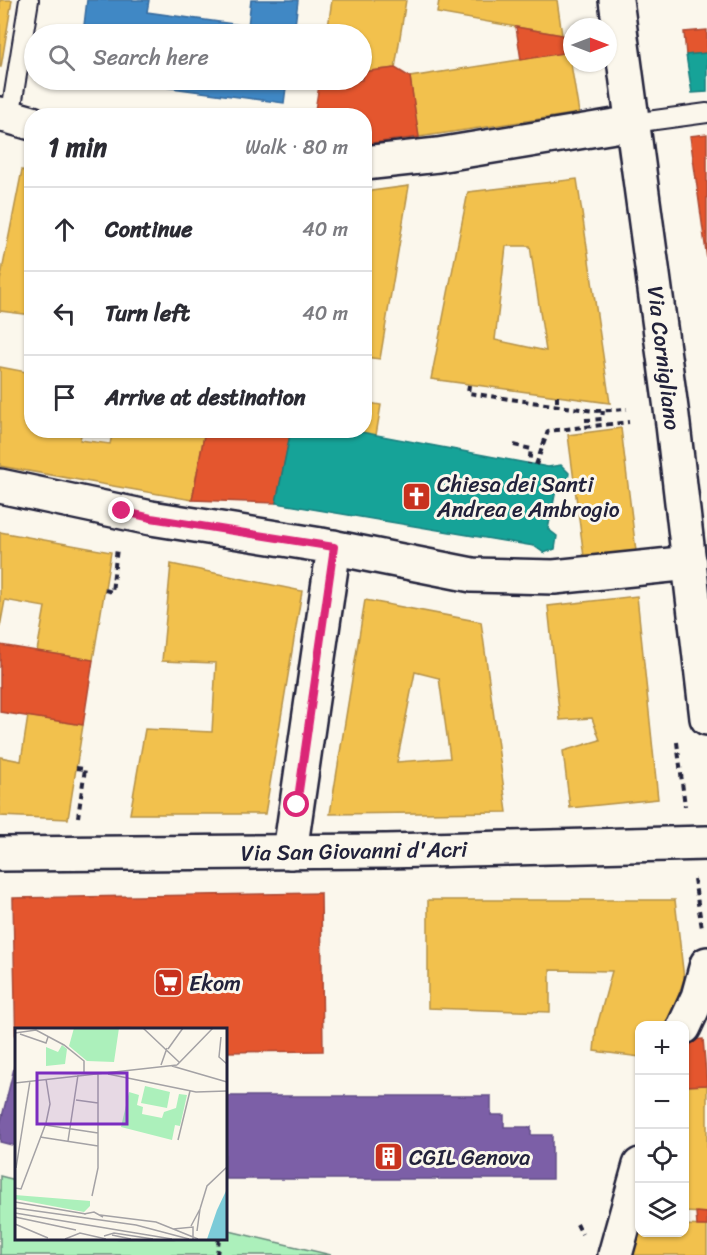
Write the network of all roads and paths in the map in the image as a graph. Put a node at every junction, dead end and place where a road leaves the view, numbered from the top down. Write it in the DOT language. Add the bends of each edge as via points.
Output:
graph roads {
  1 [pos="29,0"];
  2 [pos="616,0"];
  3 [pos="26,24"];
  4 [pos="24,39"];
  5 [pos="707,113"];
  6 [pos="14,118"];
  7 [pos="633,123"];
  8 [pos="372,162"];
  9 [pos="469,384"];
  10 [pos="557,396"];
  11 [pos="557,406"];
  12 [pos="627,410"];
  13 [pos="603,411"];
  14 [pos="585,420"];
  15 [pos="628,422"];
  16 [pos="514,445"];
  17 [pos="529,464"];
  18 [pos="536,465"];
  19 [pos="0,486"];
  20 [pos="122,511"];
  21 [pos="334,547"];
  22 [pos="690,563"];
  23 [pos="105,590"];
  24 [pos="704,658"];
  25 [pos="707,718"];
  26 [pos="76,768"];
  27 [pos="707,843"];
  28 [pos="290,852"];
  29 [pos="72,853"];
  30 [pos="0,854"];
  31 [pos="707,964"];
  32 [pos="687,1021"];
  33 [pos="635,1180"];
  34 [pos="219,1240"];
  35 [pos="217,1255"];
  36 [pos="615,1255"];
  1 -- 3 [label="lane"];
  2 -- 7 [label="street, Via Cornigliano"];
  4 -- 6 [label="lane"];
  5 -- 7 [label="lane"];
  7 -- 8 [label="street"];
  7 -- 22 [label="street, Via Cornigliano"];
  9 -- 11 [label="path" via="468,393"];
  10 -- 11 [label="path"];
  11 -- 13 [label="path"];
  12 -- 13 [label="path"];
  13 -- 14 [label="path" via="602,419"];
  15 -- 18 [label="path" via="548,431"];
  16 -- 17 [label="path" via="531,448"];
  19 -- 20 [label="street"];
  20 -- 21 [label="street"];
  20 -- 23 [label="path" via="112,592"];
  21 -- 22 [label="street" via="472,575 554,578"];
  21 -- 28 [label="street"];
  22 -- 24 [label="street, Via Cornigliano"];
  24 -- 25 [label="street, Via Cornigliano"];
  26 -- 29 [label="path" via="86,769"];
  27 -- 28 [label="street, Via San Giovanni d'Acri"];
  28 -- 29 [label="street, Via San Giovanni d'Acri"];
  29 -- 30 [label="street, Via San Giovanni d'Acri"];
  31 -- 32 [label="street"];
  33 -- 36 [label="street"];
  34 -- 35 [label="path"];
}
